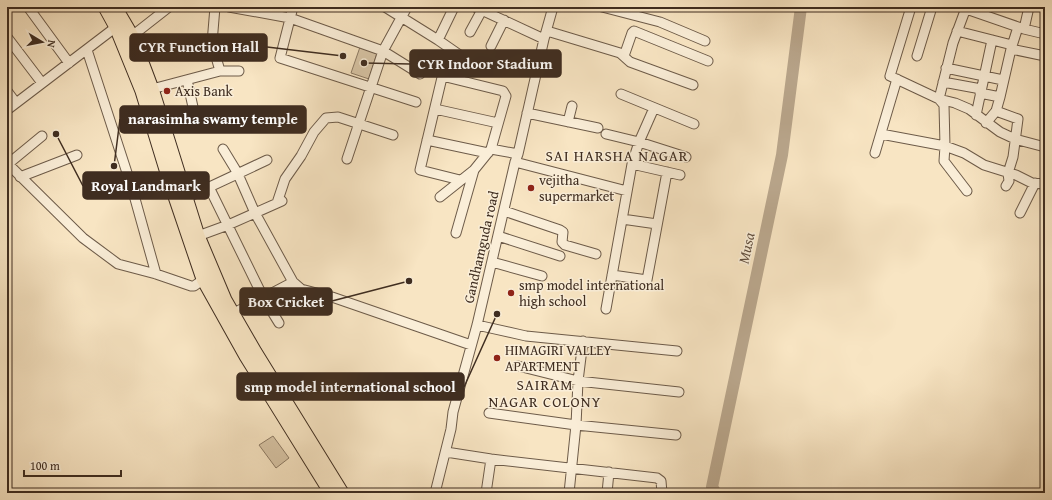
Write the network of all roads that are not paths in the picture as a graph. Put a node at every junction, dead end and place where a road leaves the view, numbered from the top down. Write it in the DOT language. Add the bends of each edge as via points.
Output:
graph roads {
  1 [pos="28,7"];
  2 [pos="105,7"];
  3 [pos="115,7"];
  4 [pos="169,7"];
  5 [pos="215,7"];
  6 [pos="229,7"];
  7 [pos="293,7"];
  8 [pos="385,7"];
  9 [pos="407,7"];
  10 [pos="454,7"];
  11 [pos="553,7"];
  12 [pos="602,7"];
  13 [pos="911,7"];
  14 [pos="932,7"];
  15 [pos="1029,7"];
  16 [pos="969,8"];
  17 [pos="479,9"];
  18 [pos="401,17"];
  19 [pos="290,18"];
  20 [pos="504,20"];
  21 [pos="116,27"];
  22 [pos="1021,28"];
  23 [pos="957,31"];
  24 [pos="470,32"];
  25 [pos="1045,34"];
  26 [pos="546,35"];
  27 [pos="132,36"];
  28 [pos="7,37"];
  29 [pos="438,40"];
  30 [pos="992,40"];
  31 [pos="705,41"];
  32 [pos="490,46"];
  33 [pos="1012,47"];
  34 [pos="449,48"];
  35 [pos="87,50"];
  36 [pos="383,51"];
  37 [pos="624,56"];
  38 [pos="917,56"];
  39 [pos="1045,56"];
  40 [pos="464,58"];
  41 [pos="708,61"];
  42 [pos="69,63"];
  43 [pos="946,68"];
  44 [pos="220,71"];
  45 [pos="239,71"];
  46 [pos="420,74"];
  47 [pos="442,76"];
  48 [pos="984,77"];
  49 [pos="187,80"];
  50 [pos="897,80"];
  51 [pos="1003,80"];
  52 [pos="943,82"];
  53 [pos="42,83"];
  54 [pos="693,85"];
  55 [pos="371,87"];
  56 [pos="152,89"];
  57 [pos="7,91"];
  58 [pos="981,91"];
  59 [pos="621,94"];
  60 [pos="1000,97"];
  61 [pos="939,99"];
  62 [pos="416,102"];
  63 [pos="16,104"];
  64 [pos="572,106"];
  65 [pos="193,107"];
  66 [pos="654,108"];
  67 [pos="435,109"];
  68 [pos="7,110"];
  69 [pos="996,111"];
  70 [pos="527,113"];
  71 [pos="976,115"];
  72 [pos="568,122"];
  73 [pos="498,123"];
  74 [pos="986,123"];
  75 [pos="694,124"];
  76 [pos="359,125"];
  77 [pos="598,128"];
  78 [pos="606,134"];
  79 [pos="881,134"];
  80 [pos="393,135"];
  81 [pos="42,136"];
  82 [pos="1015,139"];
  83 [pos="427,140"];
  84 [pos="639,142"];
  85 [pos="945,146"];
  86 [pos="1045,147"];
  87 [pos="223,149"];
  88 [pos="490,151"];
  89 [pos="875,153"];
  90 [pos="77,155"];
  91 [pos="686,157"];
  92 [pos="516,158"];
  93 [pos="347,159"];
  94 [pos="266,160"];
  95 [pos="7,164"];
  96 [pos="632,164"];
  97 [pos="474,170"];
  98 [pos="238,172"];
  99 [pos="667,172"];
  100 [pos="1008,173"];
  101 [pos="680,175"];
  102 [pos="168,176"];
  103 [pos="20,177"];
  104 [pos="460,180"];
  105 [pos="1035,183"];
  106 [pos="1045,184"];
  107 [pos="208,186"];
  108 [pos="1006,186"];
  109 [pos="132,188"];
  110 [pos="627,191"];
  111 [pos="967,191"];
  112 [pos="440,197"];
  113 [pos="186,198"];
  114 [pos="504,211"];
  115 [pos="255,213"];
  116 [pos="1020,213"];
  117 [pos="622,219"];
  118 [pos="657,224"];
  119 [pos="228,225"];
  120 [pos="456,233"];
  121 [pos="198,236"];
  122 [pos="498,236"];
  123 [pos="596,254"];
  124 [pos="560,256"];
  125 [pos="492,262"];
  126 [pos="156,274"];
  127 [pos="612,275"];
  128 [pos="208,276"];
  129 [pos="542,276"];
  130 [pos="294,282"];
  131 [pos="263,297"];
  132 [pos="606,309"];
  133 [pos="232,314"];
  134 [pos="279,323"];
  135 [pos="478,325"];
  136 [pos="583,341"];
  137 [pos="471,345"];
  138 [pos="678,351"];
  139 [pos="518,366"];
  140 [pos="578,381"];
  141 [pos="679,392"];
  142 [pos="489,413"];
  143 [pos="576,425"];
  144 [pos="676,435"];
  145 [pos="446,452"];
  146 [pos="491,459"];
  147 [pos="571,468"];
  148 [pos="609,472"];
  149 [pos="331,493"];
  150 [pos="342,493"];
  151 [pos="435,493"];
  152 [pos="486,493"];
  153 [pos="569,493"];
  154 [pos="607,493"];
  155 [pos="662,493"];
  1 -- 42 [label="street"];
  2 -- 21 [label="highway"];
  3 -- 27 [label="highway"];
  4 -- 27 [label="street"];
  5 -- 44 [label="street" via="212,43"];
  6 -- 19 [label="street"];
  7 -- 19 [label="street"];
  8 -- 18 [label="street"];
  9 -- 18 [label="street"];
  10 -- 29 [label="street"];
  11 -- 26 [label="street, Gandhamguda road"];
  12 -- 31 [label="street" via="660,22"];
  13 -- 50 [label="street" via="890,76"];
  14 -- 38 [label="street"];
  15 -- 22 [label="street"];
  16 -- 22 [label="street"];
  16 -- 23 [label="street"];
  17 -- 20 [label="street"];
  17 -- 24 [label="street"];
  18 -- 29 [label="street"];
  18 -- 36 [label="street"];
  19 -- 36 [label="street"];
  19 -- 55 [label="street" via="280,58"];
  20 -- 26 [label="street"];
  20 -- 32 [label="street"];
  21 -- 35 [label="street"];
  21 -- 102 [label="highway" via="142,91"];
  22 -- 25 [label="street"];
  22 -- 33 [label="street"];
  23 -- 30 [label="street"];
  23 -- 43 [label="street"];
  26 -- 37 [label="street"];
  26 -- 70 [label="street, Gandhamguda road"];
  27 -- 56 [label="highway"];
  28 -- 53 [label="street"];
  29 -- 34 [label="street"];
  30 -- 33 [label="street"];
  30 -- 48 [label="street"];
  33 -- 39 [label="street"];
  33 -- 51 [label="street"];
  34 -- 40 [label="street"];
  34 -- 47 [label="street"];
  35 -- 42 [label="street"];
  35 -- 109 [label="street"];
  36 -- 46 [label="street"];
  36 -- 55 [label="street"];
  37 -- 41 [label="street" via="634,32"];
  37 -- 54 [label="street" via="630,62"];
  42 -- 53 [label="street"];
  43 -- 48 [label="street"];
  43 -- 52 [label="street"];
  44 -- 45 [label="street"];
  44 -- 49 [label="street"];
  47 -- 67 [label="street"];
  47 -- 73 [label="street" via="505,93"];
  48 -- 51 [label="street"];
  48 -- 58 [label="street"];
  49 -- 56 [label="street"];
  49 -- 65 [label="street"];
  50 -- 61 [label="street"];
  50 -- 79 [label="street"];
  51 -- 60 [label="street"];
  52 -- 58 [label="street"];
  52 -- 61 [label="street"];
  53 -- 63 [label="street"];
  55 -- 62 [label="street"];
  55 -- 76 [label="street"];
  56 -- 113 [label="highway"];
  57 -- 63 [label="street"];
  58 -- 60 [label="street"];
  58 -- 71 [label="street"];
  59 -- 66 [label="street"];
  60 -- 69 [label="street"];
  61 -- 71 [label="street" via="955,102"];
  61 -- 85 [label="street" via="944,105"];
  63 -- 68 [label="street"];
  64 -- 72 [label="street"];
  66 -- 75 [label="street"];
  66 -- 84 [label="street"];
  67 -- 73 [label="street"];
  67 -- 83 [label="street"];
  69 -- 74 [label="street"];
  69 -- 82 [label="street" via="1018,119"];
  70 -- 72 [label="street"];
  70 -- 92 [label="street, Gandhamguda road"];
  71 -- 74 [label="street"];
  72 -- 77 [label="street"];
  73 -- 88 [label="street"];
  74 -- 82 [label="street"];
  76 -- 80 [label="street"];
  76 -- 93 [label="street"];
  76 -- 115 [label="street" via="338,117 326,118 314,132 285,179 281,201"];
  78 -- 84 [label="street"];
  79 -- 85 [label="street"];
  79 -- 89 [label="street"];
  81 -- 95 [label="street"];
  82 -- 86 [label="street"];
  82 -- 100 [label="street"];
  83 -- 88 [label="street"];
  83 -- 104 [label="street" via="420,170"];
  84 -- 91 [label="street"];
  84 -- 96 [label="street"];
  85 -- 100 [label="street" via="964,153 984,165"];
  85 -- 111 [label="street" via="944,161"];
  87 -- 98 [label="street"];
  88 -- 92 [label="street"];
  88 -- 97 [label="street"];
  90 -- 103 [label="street"];
  92 -- 110 [label="street"];
  92 -- 114 [label="street, Gandhamguda road"];
  94 -- 98 [label="street"];
  95 -- 103 [label="street"];
  96 -- 99 [label="street"];
  96 -- 110 [label="street"];
  97 -- 104 [label="street"];
  97 -- 120 [label="street"];
  98 -- 107 [label="street"];
  98 -- 115 [label="street"];
  99 -- 101 [label="street"];
  99 -- 118 [label="street"];
  100 -- 105 [label="street"];
  100 -- 108 [label="street" via="1009,181"];
  102 -- 109 [label="street"];
  102 -- 128 [label="highway"];
  103 -- 126 [label="street" via="83,238 118,264"];
  104 -- 112 [label="street"];
  105 -- 106 [label="street"];
  105 -- 116 [label="street"];
  107 -- 113 [label="street"];
  107 -- 119 [label="street"];
  109 -- 126 [label="street"];
  110 -- 117 [label="street"];
  113 -- 121 [label="highway"];
  114 -- 122 [label="street, Gandhamguda road"];
  114 -- 123 [label="street" via="560,230 563,232 562,242 565,245"];
  115 -- 119 [label="street"];
  115 -- 130 [label="street"];
  117 -- 118 [label="street"];
  117 -- 127 [label="street"];
  118 -- 127 [label="street" via="647,280"];
  119 -- 121 [label="street"];
  119 -- 131 [label="street"];
  121 -- 128 [label="highway"];
  122 -- 124 [label="street"];
  122 -- 125 [label="street, Gandhamguda road"];
  125 -- 129 [label="street"];
  125 -- 135 [label="street, Gandhamguda road"];
  126 -- 128 [label="street" via="191,286"];
  127 -- 132 [label="street"];
  128 -- 133 [label="highway"];
  128 -- 149 [label="highway" via="246,356"];
  130 -- 131 [label="street"];
  130 -- 137 [label="street" via="301,289 332,297"];
  131 -- 133 [label="street"];
  131 -- 134 [label="street"];
  133 -- 150 [label="highway"];
  135 -- 136 [label="street" via="526,336"];
  135 -- 137 [label="street, Gandhamguda road"];
  136 -- 138 [label="street"];
  136 -- 140 [label="street"];
  137 -- 145 [label="street, Gandhamguda road" via="453,412"];
  139 -- 140 [label="street"];
  140 -- 141 [label="street"];
  140 -- 143 [label="street"];
  142 -- 143 [label="street"];
  143 -- 144 [label="street"];
  143 -- 147 [label="street"];
  145 -- 146 [label="street"];
  145 -- 151 [label="street, Gandhamguda road"];
  146 -- 147 [label="street"];
  146 -- 152 [label="street"];
  147 -- 148 [label="street"];
  147 -- 153 [label="street"];
  148 -- 154 [label="street"];
  148 -- 155 [label="street" via="658,478 661,481"];
}
